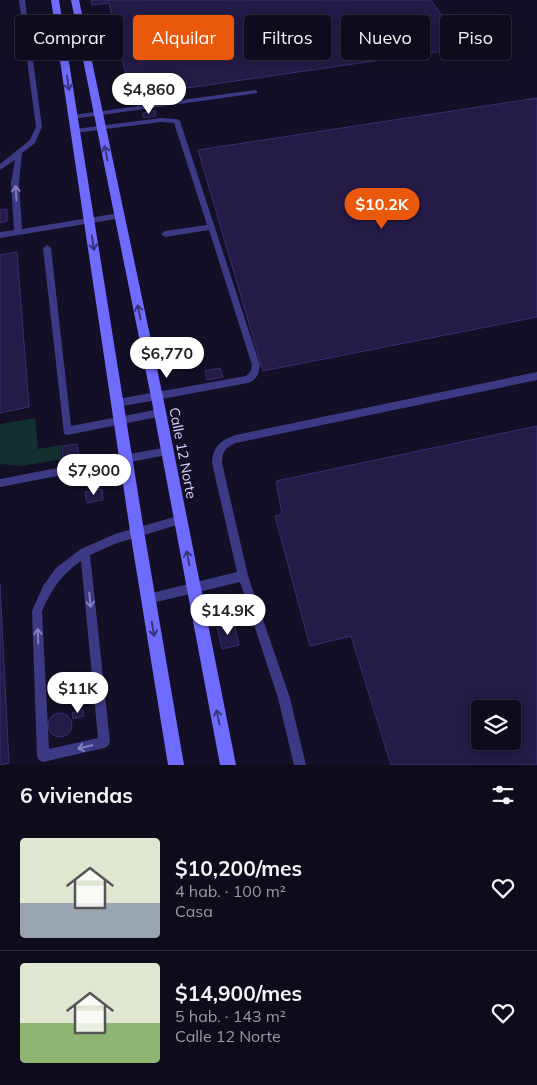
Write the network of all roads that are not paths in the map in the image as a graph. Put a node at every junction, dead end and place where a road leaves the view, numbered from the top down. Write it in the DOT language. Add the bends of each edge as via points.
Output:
graph roads {
  1 [pos="22,0"];
  2 [pos="55,0"];
  3 [pos="75,0"];
  4 [pos="255,92"];
  5 [pos="98,113"];
  6 [pos="73,117"];
  7 [pos="101,128"];
  8 [pos="75,131"];
  9 [pos="20,154"];
  10 [pos="4,160"];
  11 [pos="0,168"];
  12 [pos="17,168"];
  13 [pos="119,216"];
  14 [pos="89,220"];
  15 [pos="212,227"];
  16 [pos="18,232"];
  17 [pos="165,234"];
  18 [pos="0,235"];
  19 [pos="47,248"];
  20 [pos="537,376"];
  21 [pos="157,397"];
  22 [pos="118,403"];
  23 [pos="160,413"];
  24 [pos="121,421"];
  25 [pos="167,450"];
  26 [pos="126,459"];
  27 [pos="0,483"];
  28 [pos="180,520"];
  29 [pos="137,531"];
  30 [pos="85,552"];
  31 [pos="243,576"];
  32 [pos="194,587"];
  33 [pos="148,599"];
  34 [pos="176,765"];
  35 [pos="228,765"];
  36 [pos="300,765"];
  1 -- 9 [label="lane" via="39,127 33,141"];
  2 -- 6 [label="main road, one-way"];
  3 -- 5 [label="main road, Calle 12 Norte"];
  4 -- 5 [label="lane"];
  5 -- 6 [label="lane"];
  5 -- 7 [label="main road, Calle 12 Norte"];
  6 -- 8 [label="main road"];
  7 -- 8 [label="lane"];
  13 -- 7 [label="main road, Calle 12 Norte, one-way"];
  7 -- 15 [label="lane" via="177,121"];
  8 -- 14 [label="main road"];
  9 -- 10 [label="lane"];
  9 -- 12 [label="lane"];
  10 -- 11 [label="lane"];
  10 -- 12 [label="lane"];
  16 -- 12 [label="lane, one-way"];
  13 -- 14 [label="lane"];
  21 -- 13 [label="main road, Calle 12 Norte, one-way"];
  14 -- 16 [label="lane"];
  14 -- 22 [label="main road, one-way"];
  15 -- 17 [label="lane"];
  15 -- 21 [label="lane" via="256,365 255,373 234,383"];
  16 -- 18 [label="lane"];
  19 -- 24 [label="lane" via="67,431"];
  20 -- 31 [label="lane" via="222,444 217,452 217,463"];
  21 -- 22 [label="lane"];
  21 -- 23 [label="main road, Calle 12 Norte"];
  22 -- 24 [label="main road"];
  23 -- 24 [label="lane"];
  23 -- 25 [label="main road, Calle 12 Norte"];
  24 -- 26 [label="main road"];
  25 -- 26 [label="lane"];
  25 -- 28 [label="main road, Calle 12 Norte"];
  26 -- 27 [label="lane"];
  26 -- 29 [label="main road"];
  28 -- 29 [label="lane"];
  32 -- 28 [label="main road, Calle 12 Norte, one-way"];
  29 -- 30 [label="lane"];
  29 -- 33 [label="main road"];
  30 -- 30 [label="lane, one-way" via="104,742 43,756 38,611 41,597 59,570"];
  31 -- 32 [label="lane"];
  31 -- 36 [label="lane" via="284,698"];
  32 -- 33 [label="lane"];
  35 -- 32 [label="main road, Calle 12 Norte, one-way"];
  33 -- 34 [label="main road, one-way"];
}
